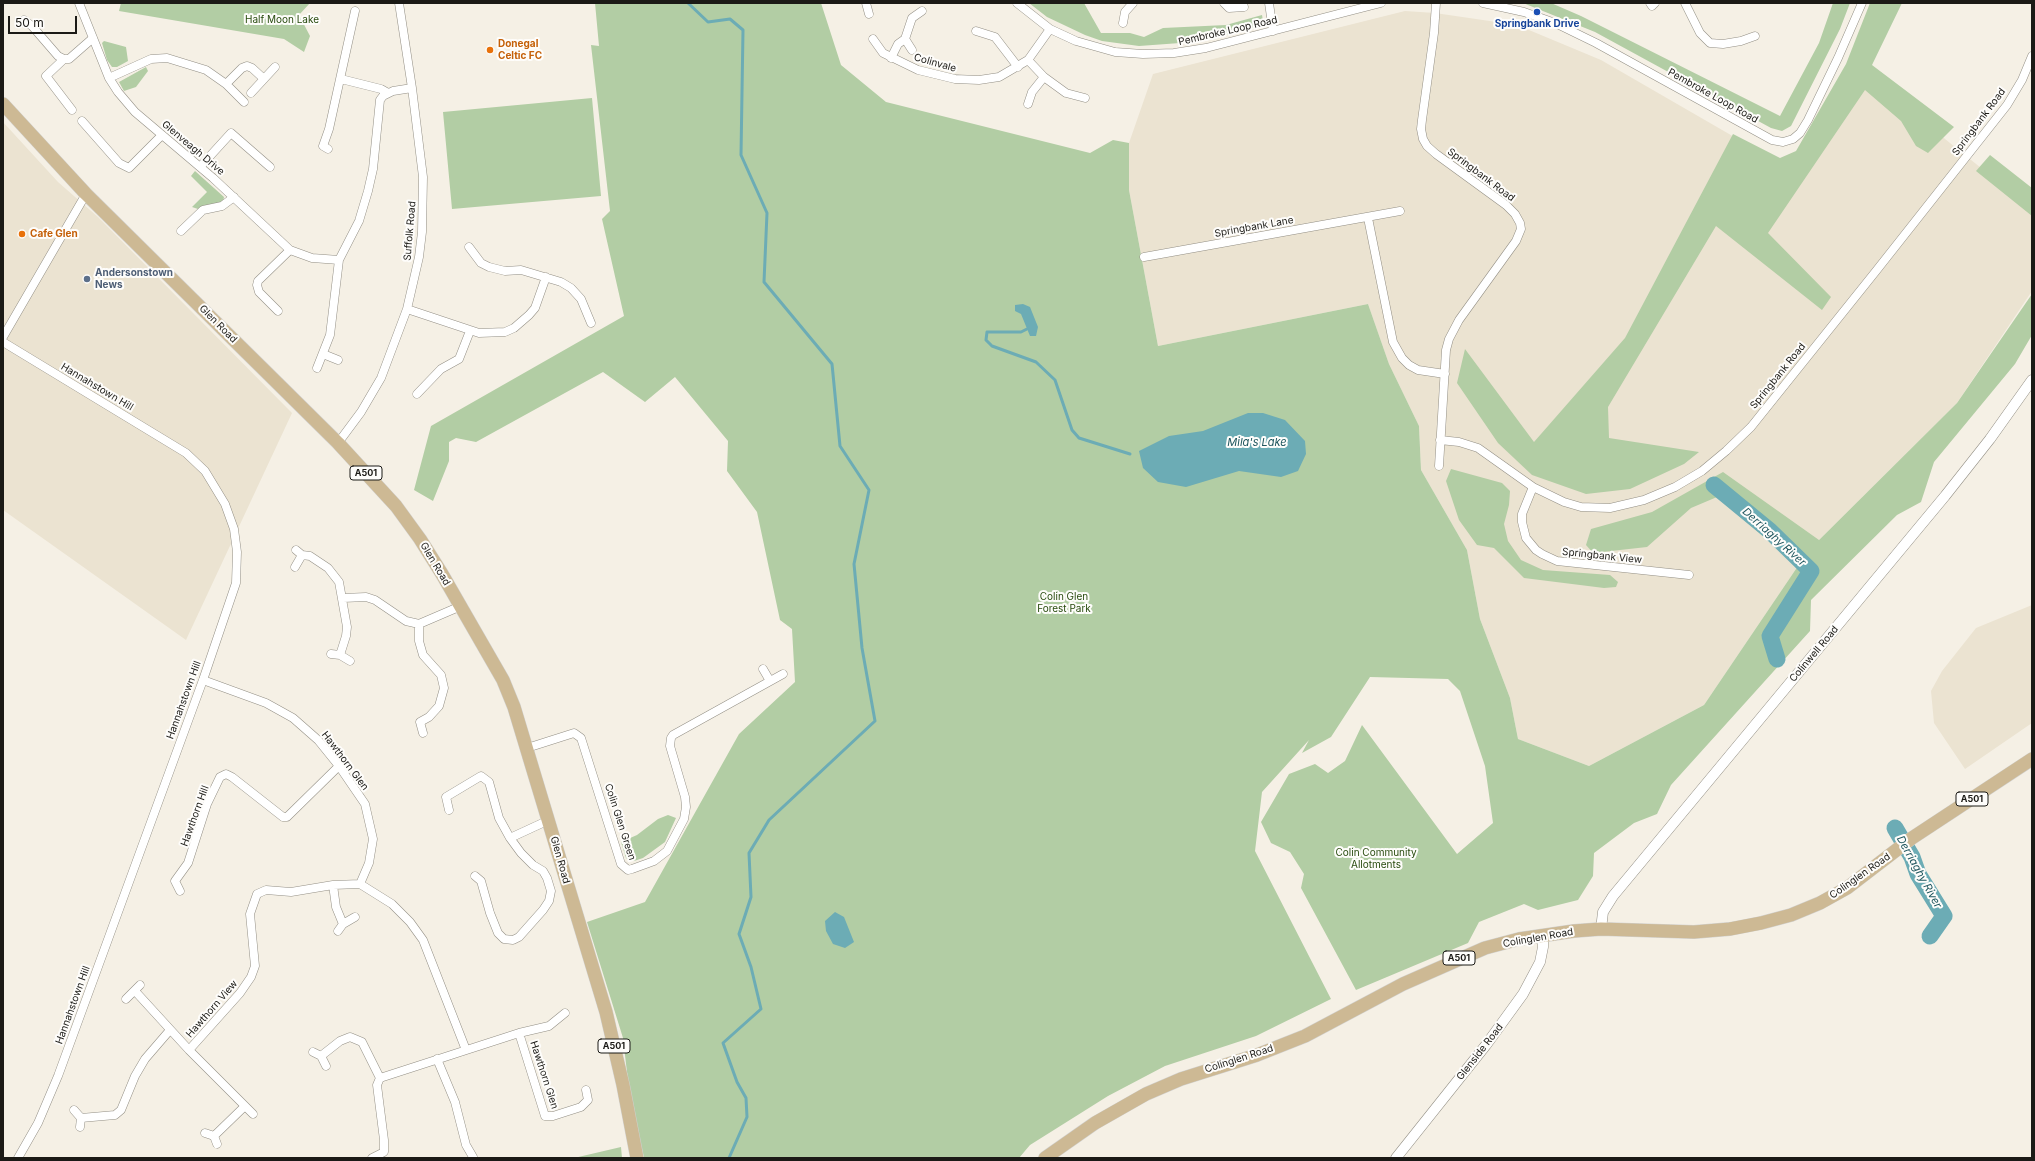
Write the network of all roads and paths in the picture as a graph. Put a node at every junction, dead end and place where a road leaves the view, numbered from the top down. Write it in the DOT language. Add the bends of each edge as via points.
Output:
graph roads {
  1 [pos="79,3"];
  2 [pos="398,3"];
  3 [pos="866,3"];
  4 [pos="1017,3"];
  5 [pos="1132,3"];
  6 [pos="1224,3"];
  7 [pos="1269,3"];
  8 [pos="1381,3"];
  9 [pos="1436,3"];
  10 [pos="1483,3"];
  11 [pos="1486,3"];
  12 [pos="1650,3"];
  13 [pos="1655,3"];
  14 [pos="1685,3"];
  15 [pos="1862,3"];
  16 [pos="1244,7"];
  17 [pos="355,11"];
  18 [pos="922,11"];
  19 [pos="869,14"];
  20 [pos="24,20"];
  21 [pos="1123,23"];
  22 [pos="1050,29"];
  23 [pos="976,30"];
  24 [pos="1273,31"];
  25 [pos="1755,36"];
  26 [pos="93,38"];
  27 [pos="905,38"];
  28 [pos="873,39"];
  29 [pos="1741,42"];
  30 [pos="912,50"];
  31 [pos="1744,51"];
  32 [pos="2032,56"];
  33 [pos="891,58"];
  34 [pos="64,59"];
  35 [pos="1028,60"];
  36 [pos="275,67"];
  37 [pos="1018,67"];
  38 [pos="1044,77"];
  39 [pos="109,78"];
  40 [pos="264,79"];
  41 [pos="341,79"];
  42 [pos="226,84"];
  43 [pos="412,88"];
  44 [pos="388,93"];
  45 [pos="251,94"];
  46 [pos="1084,98"];
  47 [pos="244,102"];
  48 [pos="3,104"];
  49 [pos="1028,104"];
  50 [pos="72,110"];
  51 [pos="82,121"];
  52 [pos="162,135"];
  53 [pos="328,149"];
  54 [pos="200,167"];
  55 [pos="270,167"];
  56 [pos="86,194"];
  57 [pos="234,197"];
  58 [pos="1400,211"];
  59 [pos="1368,218"];
  60 [pos="181,231"];
  61 [pos="469,247"];
  62 [pos="290,250"];
  63 [pos="1144,257"];
  64 [pos="339,260"];
  65 [pos="546,277"];
  66 [pos="407,309"];
  67 [pos="278,311"];
  68 [pos="591,323"];
  69 [pos="470,330"];
  70 [pos="3,337"];
  71 [pos="3,342"];
  72 [pos="323,354"];
  73 [pos="338,360"];
  74 [pos="318,368"];
  75 [pos="1445,374"];
  76 [pos="2032,380"];
  77 [pos="417,394"];
  78 [pos="1440,440"];
  79 [pos="338,443"];
  80 [pos="1439,466"];
  81 [pos="1533,487"];
  82 [pos="295,567"];
  83 [pos="1689,575"];
  84 [pos="343,598"];
  85 [pos="461,606"];
  86 [pos="419,624"];
  87 [pos="331,654"];
  88 [pos="340,655"];
  89 [pos="350,661"];
  90 [pos="763,669"];
  91 [pos="783,674"];
  92 [pos="203,680"];
  93 [pos="770,681"];
  94 [pos="423,733"];
  95 [pos="527,748"];
  96 [pos="2032,759"];
  97 [pos="339,766"];
  98 [pos="449,810"];
  99 [pos="549,820"];
  100 [pos="510,838"];
  101 [pos="475,876"];
  102 [pos="333,884"];
  103 [pos="360,884"];
  104 [pos="180,891"];
  105 [pos="355,917"];
  106 [pos="1601,929"];
  107 [pos="1543,935"];
  108 [pos="126,998"];
  109 [pos="564,1013"];
  110 [pos="170,1030"];
  111 [pos="520,1033"];
  112 [pos="189,1050"];
  113 [pos="466,1050"];
  114 [pos="313,1052"];
  115 [pos="321,1056"];
  116 [pos="437,1059"];
  117 [pos="326,1066"];
  118 [pos="380,1078"];
  119 [pos="586,1090"];
  120 [pos="245,1106"];
  121 [pos="74,1110"];
  122 [pos="253,1114"];
  123 [pos="81,1118"];
  124 [pos="80,1127"];
  125 [pos="205,1133"];
  126 [pos="473,1157"];
  127 [pos="18,1158"];
  128 [pos="372,1158"];
  129 [pos="637,1158"];
  130 [pos="1045,1158"];
  131 [pos="1396,1158"];
  1 -- 26 [label="street, Glenveagh Drive"];
  2 -- 43 [label="street, Suffolk Road"];
  3 -- 19 [label="street"];
  4 -- 22 [label="street, Pembroke Loop Road"];
  5 -- 21 [label="street" via="1125,12"];
  6 -- 16 [label="street" via="1229,8"];
  7 -- 24 [label="street"];
  8 -- 24 [label="street, Pembroke Loop Road"];
  9 -- 75 [label="street, Springbank Road" via="1422,120 1424,140 1436,154 1506,205 1515,214 1521,229 1516,242 1453,330 1446,350"];
  10 -- 11 [label="street, Pembroke Loop Road"];
  11 -- 15 [label="street, Pembroke Loop Road" via="1555,23 1772,140 1783,142 1793,139 1800,133 1808,120"];
  12 -- 13 [label="street" via="1652,6"];
  14 -- 29 [label="street" via="1700,33 1710,43"];
  17 -- 41 [label="street"];
  18 -- 27 [label="street" via="912,18"];
  20 -- 34 [label="street" via="58,56"];
  22 -- 24 [label="street, Pembroke Loop Road" via="1094,47 1143,54 1189,51"];
  22 -- 35 [label="street, Colinvale"];
  23 -- 37 [label="street" via="995,37"];
  25 -- 29 [label="street"];
  26 -- 34 [label="street" via="69,58"];
  26 -- 39 [label="street, Glenveagh Drive"];
  27 -- 30 [label="street, Colinvale"];
  27 -- 33 [label="street" via="898,44"];
  28 -- 33 [label="street, Colinvale" via="883,53"];
  29 -- 31 [label="street"];
  32 -- 81 [label="street, Springbank Road" via="2022,80 2003,109 1785,385 1726,451 1687,480 1660,494 1628,505 1610,508 1581,507"];
  33 -- 37 [label="street, Colinvale" via="918,70 955,79 979,80 999,77"];
  34 -- 50 [label="street" via="46,76"];
  35 -- 37 [label="street, Colinvale"];
  35 -- 38 [label="street"];
  36 -- 40 [label="street"];
  38 -- 46 [label="street" via="1066,93"];
  38 -- 49 [label="street" via="1032,92"];
  39 -- 42 [label="street" via="151,59 167,58 206,70"];
  39 -- 52 [label="street, Glenveagh Drive" via="126,102"];
  40 -- 42 [label="street" via="247,66"];
  40 -- 45 [label="street"];
  41 -- 44 [label="street"];
  41 -- 53 [label="street" via="323,146"];
  42 -- 47 [label="street"];
  43 -- 44 [label="street"];
  43 -- 66 [label="street, Suffolk Road" via="420,145 423,206 419,257"];
  44 -- 64 [label="street" via="380,100 373,169 364,206"];
  48 -- 56 [label="main road, Glen Road / A501"];
  51 -- 52 [label="street" via="119,163 129,168"];
  52 -- 54 [label="street, Glenveagh Drive"];
  54 -- 55 [label="street" via="231,133"];
  54 -- 57 [label="street, Glenveagh Drive"];
  56 -- 70 [label="street"];
  56 -- 79 [label="main road, Glen Road / A501"];
  57 -- 60 [label="street" via="222,206 203,210"];
  57 -- 62 [label="street, Glenveagh Drive"];
  58 -- 59 [label="street, Springbank Lane"];
  59 -- 63 [label="street, Springbank Lane"];
  59 -- 75 [label="street" via="1393,342 1409,365 1418,370"];
  61 -- 65 [label="street" via="481,263 489,267 505,271 521,270"];
  62 -- 64 [label="street, Glenveagh Drive" via="312,258"];
  62 -- 67 [label="street" via="258,281 257,285 259,292"];
  64 -- 72 [label="street" via="332,324"];
  65 -- 68 [label="street" via="571,288 581,299"];
  65 -- 69 [label="street" via="535,308 514,328 497,334"];
  66 -- 69 [label="street"];
  66 -- 79 [label="street, Suffolk Road" via="381,378 361,412"];
  69 -- 77 [label="street" via="459,359 441,369"];
  71 -- 92 [label="street, Hannahstown Hill" via="178,447 205,471 219,492 234,529 237,576"];
  72 -- 73 [label="street"];
  72 -- 74 [label="street"];
  75 -- 78 [label="street, Springbank Road"];
  76 -- 106 [label="street, Colinwell Road" via="1990,439 1944,496 1613,896 1603,912"];
  78 -- 80 [label="street, Springbank Road"];
  78 -- 81 [label="street, Springbank Road" via="1478,448"];
  79 -- 85 [label="main road, Glen Road / A501" via="396,506 420,539"];
  81 -- 83 [label="street, Springbank View" via="1522,514 1522,522 1526,538 1542,554 1557,561"];
  82 -- 84 [label="street" via="299,553 317,559 331,570 339,582"];
  84 -- 86 [label="street" via="366,597 375,600 406,621"];
  84 -- 88 [label="street" via="347,627"];
  85 -- 86 [label="street"];
  85 -- 95 [label="main road, Glen Road / A501" via="502,680"];
  86 -- 94 [label="street" via="419,641 423,655 441,675 444,688 436,712 420,722"];
  87 -- 88 [label="street"];
  88 -- 89 [label="street"];
  90 -- 93 [label="street"];
  91 -- 93 [label="street, Colin Glen Green"];
  92 -- 97 [label="street, Hawthorn Glen" via="266,703 293,718 318,740"];
  92 -- 127 [label="street, Hannahstown Hill" via="58,1076 41,1118"];
  93 -- 95 [label="street, Colin Glen Green" via="671,738 670,746 685,798 684,819 667,851 654,861 632,869 628,870 621,864 581,738 574,733"];
  95 -- 99 [label="main road, Glen Road / A501"];
  96 -- 106 [label="main road, Colinglen Road / A501" via="1912,838 1847,888 1791,915 1730,929 1694,932"];
  97 -- 103 [label="street, Hawthorn Glen" via="365,804 372,839 369,863"];
  97 -- 104 [label="street, Hawthorn Hill" via="287,817 283,817 232,777 226,774 220,777 188,863 175,882"];
  98 -- 100 [label="street" via="446,797 481,776 489,782 499,818"];
  99 -- 100 [label="street"];
  99 -- 129 [label="main road, Glen Road / A501" via="608,1019"];
  100 -- 101 [label="street" via="533,865 543,871 551,891 549,901 543,910 518,937 513,940 504,939 498,933 481,881"];
  102 -- 103 [label="street, Hawthorn View"];
  102 -- 105 [label="street" via="340,928"];
  102 -- 112 [label="street, Hawthorn View" via="291,892 266,890 257,894 250,914 255,966 252,977"];
  103 -- 113 [label="street" via="392,904 423,940"];
  106 -- 107 [label="main road, Colinglen Road / A501"];
  107 -- 130 [label="main road, Colinglen Road / A501" via="1485,948 1409,981 1305,1036 1257,1055 1181,1079 1146,1094 1095,1123"];
  107 -- 131 [label="street, Glenside Road" via="1540,962 1523,994"];
  108 -- 110 [label="street, Hawthorn View" via="137,988"];
  109 -- 111 [label="street, Hawthorn Glen" via="549,1026"];
  110 -- 112 [label="street, Hawthorn View"];
  110 -- 123 [label="street" via="145,1059 121,1110 115,1115"];
  111 -- 113 [label="street, Hawthorn Glen"];
  111 -- 119 [label="street, Hawthorn Glen" via="545,1116 581,1107 588,1100"];
  112 -- 120 [label="street, Hawthorn View"];
  113 -- 116 [label="street, Hawthorn Glen"];
  114 -- 115 [label="street"];
  115 -- 117 [label="street"];
  115 -- 118 [label="street" via="340,1041 350,1037 362,1042"];
  116 -- 118 [label="street, Hawthorn Glen"];
  116 -- 126 [label="street" via="455,1102 466,1145"];
  118 -- 128 [label="street" via="377,1085 384,1152"];
  120 -- 122 [label="street, Hawthorn View"];
  120 -- 125 [label="street" via="216,1140"];
  121 -- 123 [label="street"];
  123 -- 124 [label="street"];
}
